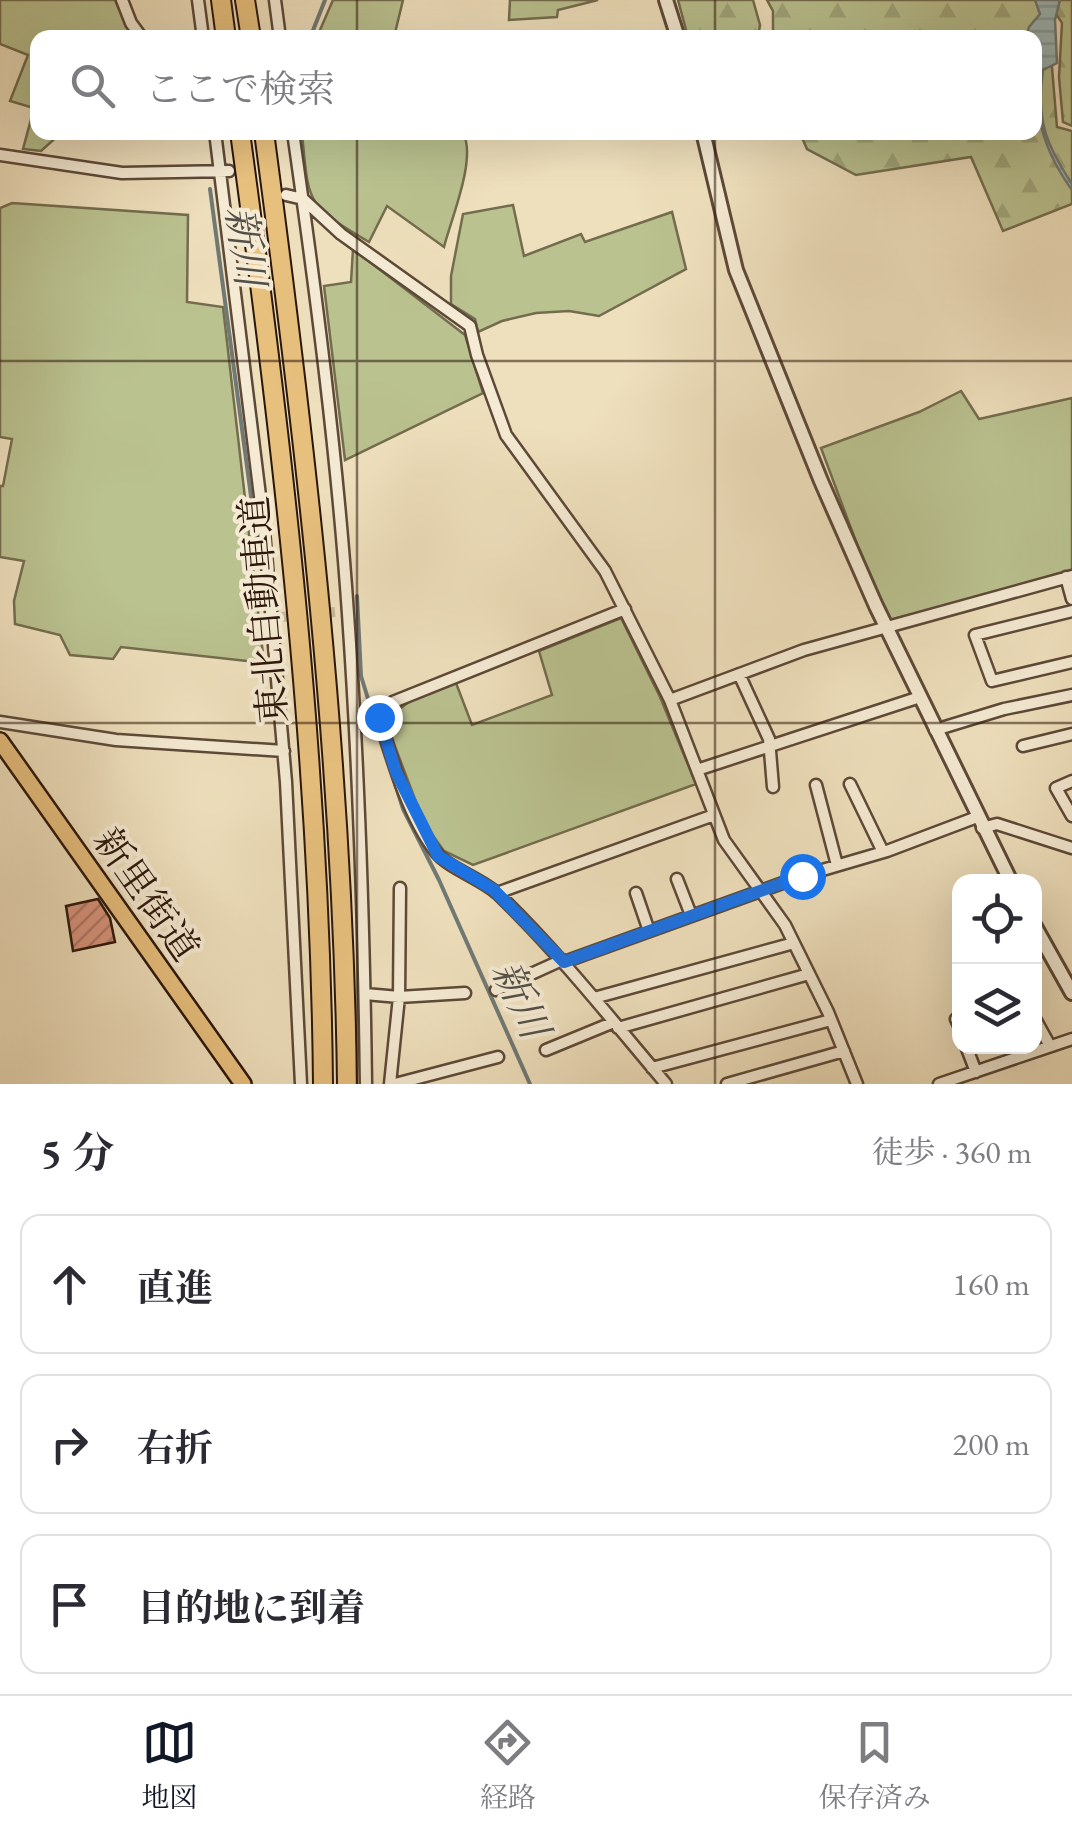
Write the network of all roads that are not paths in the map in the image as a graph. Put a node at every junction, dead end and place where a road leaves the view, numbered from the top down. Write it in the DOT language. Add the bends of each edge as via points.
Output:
graph roads {
  1 [pos="122,0"];
  2 [pos="198,0"];
  3 [pos="221,0"];
  4 [pos="246,0"];
  5 [pos="275,0"];
  6 [pos="666,0"];
  7 [pos="136,30"];
  8 [pos="201,30"];
  9 [pos="225,30"];
  10 [pos="250,30"];
  11 [pos="279,30"];
  12 [pos="675,30"];
  13 [pos="216,140"];
  14 [pos="241,140"];
  15 [pos="265,140"];
  16 [pos="295,140"];
  17 [pos="705,140"];
  18 [pos="0,155"];
  19 [pos="224,170"];
  20 [pos="286,196"];
  21 [pos="302,199"];
  22 [pos="1069,577"];
  23 [pos="1072,599"];
  24 [pos="624,609"];
  25 [pos="1072,611"];
  26 [pos="886,627"];
  27 [pos="1072,662"];
  28 [pos="739,674"];
  29 [pos="1072,695"];
  30 [pos="920,698"];
  31 [pos="670,700"];
  32 [pos="379,717"];
  33 [pos="0,722"];
  34 [pos="361,724"];
  35 [pos="935,730"];
  36 [pos="1072,734"];
  37 [pos="0,741"];
  38 [pos="769,745"];
  39 [pos="1023,746"];
  40 [pos="284,751"];
  41 [pos="697,770"];
  42 [pos="1072,781"];
  43 [pos="850,784"];
  44 [pos="816,786"];
  45 [pos="773,787"];
  46 [pos="714,815"];
  47 [pos="1072,816"];
  48 [pos="979,823"];
  49 [pos="1072,848"];
  50 [pos="884,852"];
  51 [pos="838,865"];
  52 [pos="1007,874"];
  53 [pos="677,879"];
  54 [pos="400,888"];
  55 [pos="760,890"];
  56 [pos="497,894"];
  57 [pos="636,894"];
  58 [pos="691,915"];
  59 [pos="649,931"];
  60 [pos="1042,939"];
  61 [pos="794,944"];
  62 [pos="563,961"];
  63 [pos="809,974"];
  64 [pos="496,990"];
  65 [pos="466,993"];
  66 [pos="1072,993"];
  67 [pos="365,994"];
  68 [pos="399,997"];
  69 [pos="594,998"];
  70 [pos="831,1020"];
  71 [pos="616,1025"];
  72 [pos="1042,1032"];
  73 [pos="1072,1039"];
  74 [pos="1050,1046"];
  75 [pos="546,1050"];
  76 [pos="844,1051"];
  77 [pos="969,1054"];
  78 [pos="498,1057"];
  79 [pos="652,1068"];
  80 [pos="976,1072"];
  81 [pos="954,1082"];
  82 [pos="243,1084"];
  83 [pos="301,1084"];
  84 [pos="323,1084"];
  85 [pos="347,1084"];
  86 [pos="366,1084"];
  87 [pos="393,1084"];
  88 [pos="666,1084"];
  89 [pos="727,1084"];
  90 [pos="857,1084"];
  91 [pos="939,1084"];
  1 -- 7 [label="street"];
  2 -- 8 [label="street"];
  3 -- 9 [label="highway"];
  4 -- 10 [label="highway"];
  5 -- 11 [label="street"];
  6 -- 12 [label="street"];
  13 -- 19 [label="street"];
  14 -- 84 [label="highway, 東北自動車道" via="302,670"];
  15 -- 85 [label="highway, 東北自動車道" via="326,668"];
  16 -- 21 [label="street"];
  17 -- 26 [label="street" via="736,270"];
  18 -- 19 [label="street" via="122,173"];
  19 -- 40 [label="street" via="276,618"];
  20 -- 21 [label="street"];
  21 -- 24 [label="street" via="470,326 506,435 605,571"];
  21 -- 34 [label="street" via="323,348 342,611"];
  22 -- 23 [label="street"];
  22 -- 26 [label="street"];
  24 -- 31 [label="street"];
  24 -- 32 [label="street" via="394,702"];
  25 -- 27 [label="street" via="976,635 992,681"];
  26 -- 28 [label="street"];
  26 -- 30 [label="street"];
  28 -- 31 [label="street"];
  28 -- 38 [label="street"];
  29 -- 35 [label="street"];
  30 -- 35 [label="street"];
  30 -- 38 [label="street"];
  31 -- 41 [label="street"];
  32 -- 34 [label="street"];
  32 -- 56 [label="street" via="396,772 438,856"];
  33 -- 40 [label="street" via="116,740"];
  34 -- 67 [label="street"];
  35 -- 48 [label="street"];
  36 -- 39 [label="street"];
  37 -- 82 [label="main road, 新里街道"];
  38 -- 41 [label="street"];
  38 -- 45 [label="street"];
  40 -- 83 [label="street"];
  41 -- 46 [label="street"];
  42 -- 47 [label="street" via="1056,788"];
  43 -- 50 [label="street"];
  44 -- 51 [label="street"];
  46 -- 55 [label="street"];
  46 -- 56 [label="street"];
  48 -- 49 [label="street"];
  48 -- 50 [label="street"];
  48 -- 52 [label="street"];
  50 -- 51 [label="street"];
  51 -- 55 [label="street"];
  53 -- 58 [label="street"];
  54 -- 68 [label="street"];
  55 -- 58 [label="street"];
  55 -- 61 [label="street"];
  56 -- 62 [label="street"];
  57 -- 59 [label="street"];
  58 -- 59 [label="street"];
  59 -- 62 [label="street"];
  60 -- 66 [label="street"];
  61 -- 63 [label="street"];
  61 -- 69 [label="street"];
  62 -- 64 [label="street"];
  62 -- 69 [label="street"];
  63 -- 70 [label="street"];
  63 -- 71 [label="street"];
  65 -- 68 [label="street"];
  67 -- 68 [label="street"];
  67 -- 86 [label="street"];
  68 -- 87 [label="street"];
  69 -- 71 [label="street"];
  70 -- 76 [label="street"];
  70 -- 79 [label="street"];
  71 -- 75 [label="street"];
  71 -- 79 [label="street"];
  72 -- 74 [label="street"];
  73 -- 74 [label="street"];
  74 -- 80 [label="street"];
  76 -- 89 [label="street"];
  76 -- 90 [label="street"];
  77 -- 80 [label="street"];
  78 -- 87 [label="street"];
  79 -- 88 [label="street"];
  80 -- 81 [label="street"];
  81 -- 91 [label="street"];
}
